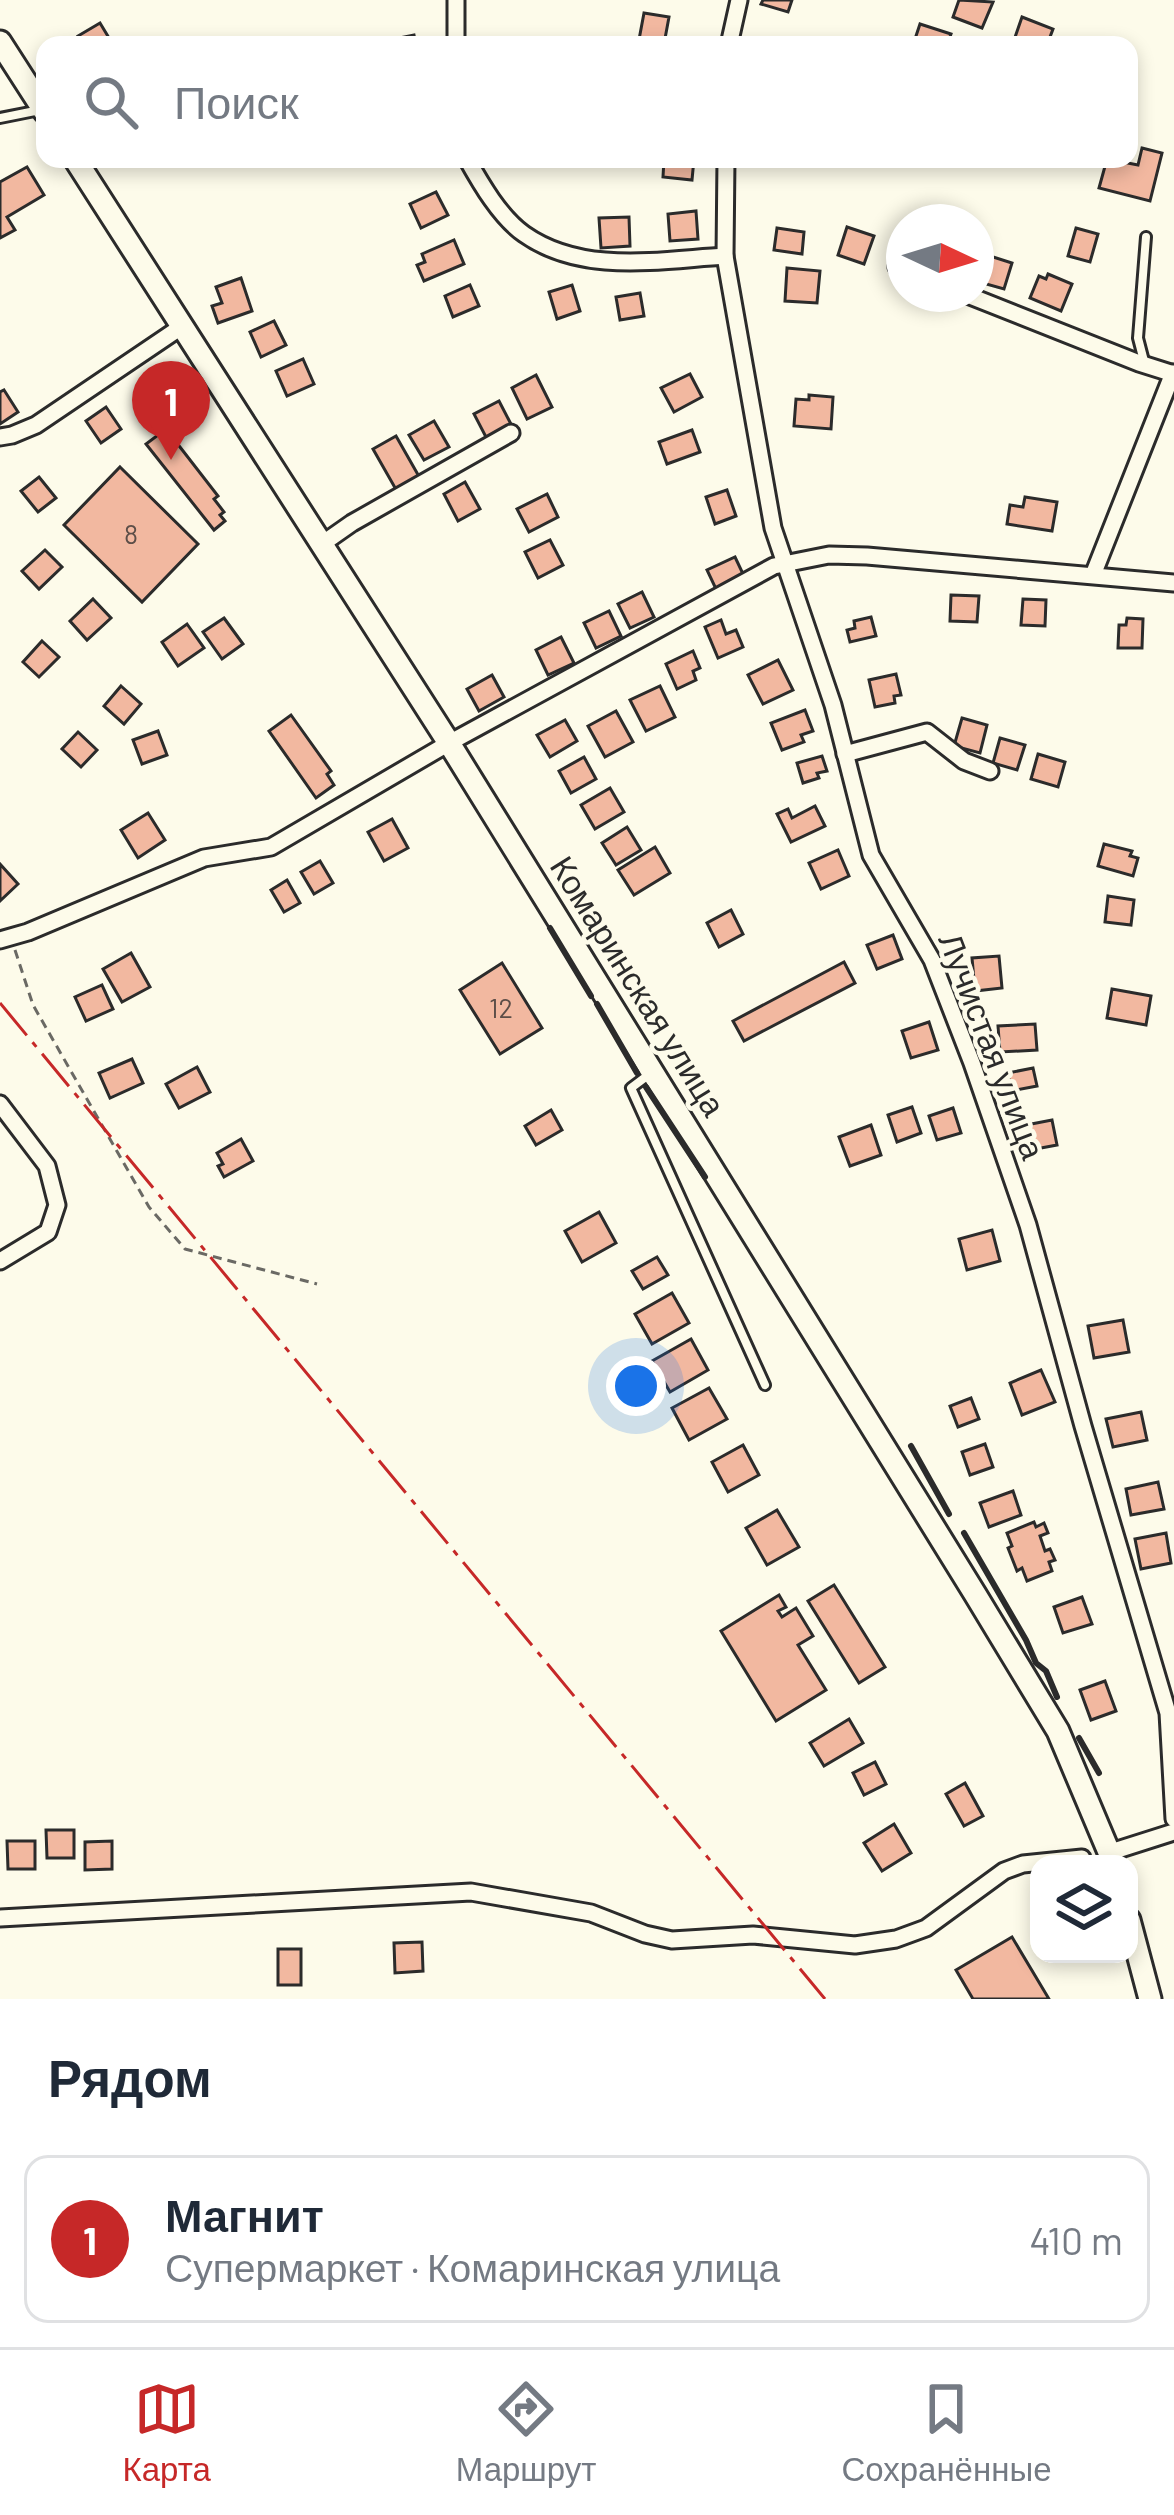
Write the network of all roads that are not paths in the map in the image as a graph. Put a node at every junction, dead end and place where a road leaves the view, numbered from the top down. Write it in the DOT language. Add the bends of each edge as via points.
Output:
graph roads {
  1 [pos="456,0"];
  2 [pos="740,0"];
  3 [pos="456,36"];
  4 [pos="731,36"];
  5 [pos="0,41"];
  6 [pos="36,98"];
  7 [pos="36,112"];
  8 [pos="0,118"];
  9 [pos="81,168"];
  10 [pos="473,168"];
  11 [pos="726,168"];
  12 [pos="1146,237"];
  13 [pos="725,256"];
  14 [pos="994,305"];
  15 [pos="181,327"];
  16 [pos="1145,365"];
  17 [pos="1173,373"];
  18 [pos="512,434"];
  19 [pos="0,437"];
  20 [pos="322,544"];
  21 [pos="783,564"];
  22 [pos="1093,575"];
  23 [pos="1174,583"];
  24 [pos="449,743"];
  25 [pos="845,754"];
  26 [pos="990,771"];
  27 [pos="5,939"];
  28 [pos="652,1072"];
  29 [pos="0,1104"];
  30 [pos="0,1261"];
  31 [pos="765,1385"];
  32 [pos="1174,1819"];
  33 [pos="1174,1832"];
  34 [pos="1112,1855"];
  35 [pos="1120,1855"];
  36 [pos="1030,1863"];
  37 [pos="0,1918"];
  38 [pos="1138,1954"];
  39 [pos="1150,1999"];
  1 -- 3 [label="street"];
  2 -- 4 [label="street"];
  5 -- 6 [label="street"];
  7 -- 8 [label="lane"];
  9 -- 15 [label="street, Комаринская улица"];
  10 -- 13 [label="street" via="521,233 548,247 597,263"];
  11 -- 13 [label="street, Лучистая улица"];
  12 -- 16 [label="lane" via="1138,338"];
  13 -- 21 [label="street, Лучистая улица"];
  14 -- 16 [label="street"];
  15 -- 19 [label="street" via="36,425"];
  15 -- 20 [label="street, Комаринская улица"];
  16 -- 17 [label="street"];
  17 -- 22 [label="street"];
  18 -- 20 [label="street"];
  20 -- 24 [label="street, Комаринская улица"];
  21 -- 22 [label="street" via="867,556"];
  21 -- 24 [label="street"];
  21 -- 25 [label="street, Лучистая улица"];
  22 -- 23 [label="street"];
  24 -- 27 [label="street" via="271,847 204,857"];
  24 -- 28 [label="street, Комаринская улица"];
  25 -- 26 [label="street" via="927,732"];
  25 -- 32 [label="street, Лучистая улица" via="871,855 932,960 1028,1225 1168,1713"];
  28 -- 31 [label="lane" via="631,1088"];
  28 -- 34 [label="street, Комаринская улица" via="1058,1731"];
  29 -- 30 [label="street" via="46,1166 57,1205 48,1232"];
  33 -- 35 [label="street"];
  36 -- 37 [label="street" via="1004,1871 926,1928 855,1946 753,1935 672,1940 591,1913 471,1892"];
  38 -- 39 [label="street"];
}
